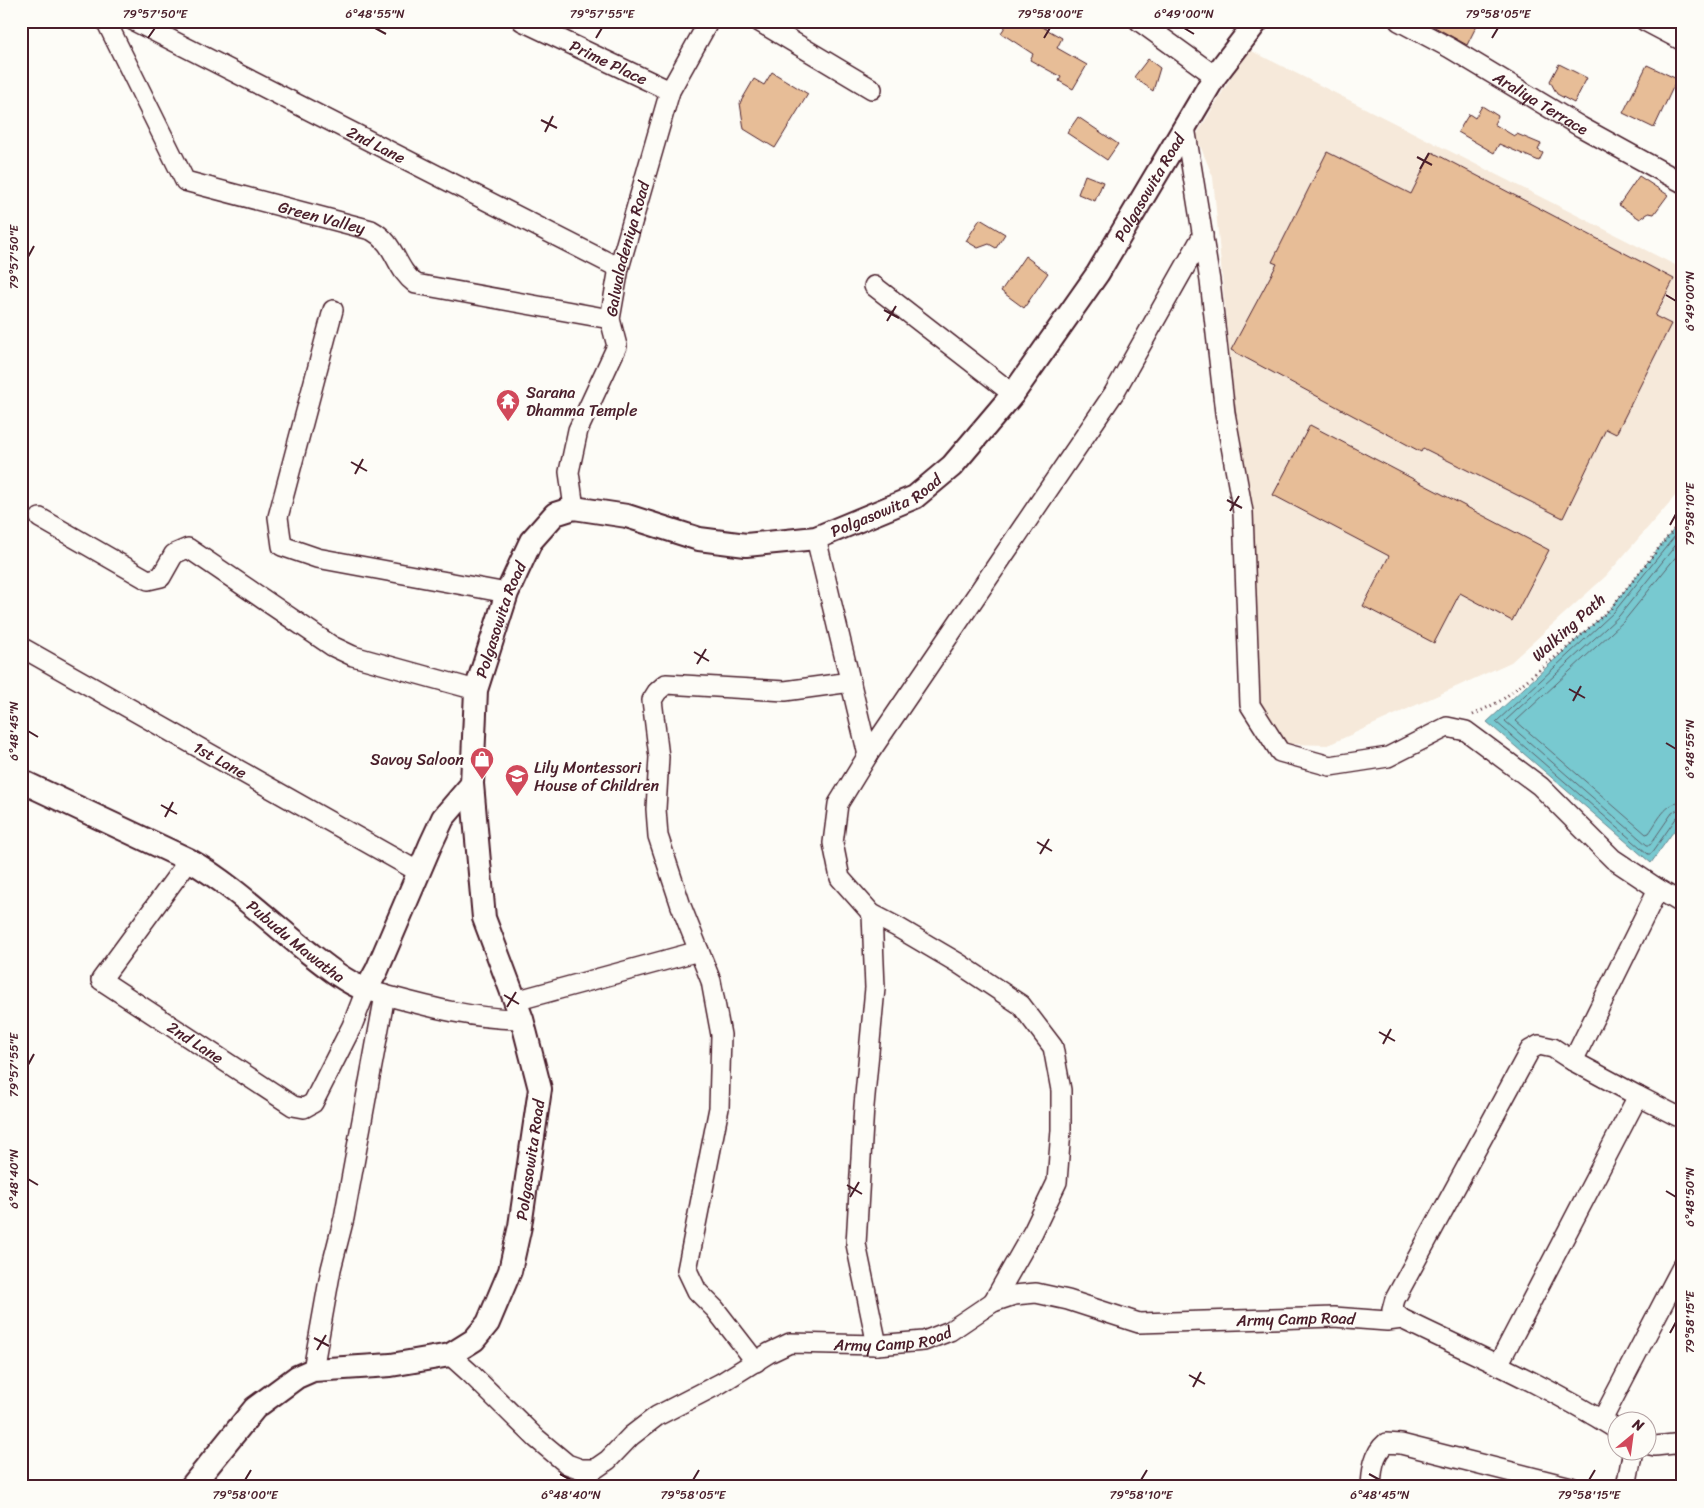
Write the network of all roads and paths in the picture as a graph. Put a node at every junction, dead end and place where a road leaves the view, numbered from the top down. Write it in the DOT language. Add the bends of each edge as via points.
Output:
graph roads {
  1 [pos="106,21"];
  2 [pos="134,21"];
  3 [pos="522,21"];
  4 [pos="708,21"];
  5 [pos="758,21"];
  6 [pos="1139,21"];
  7 [pos="1257,21"];
  8 [pos="1399,21"];
  9 [pos="1645,21"];
  10 [pos="1683,42"];
  11 [pos="1215,76"];
  12 [pos="872,89"];
  13 [pos="670,91"];
  14 [pos="1185,126"];
  15 [pos="1683,184"];
  16 [pos="1203,235"];
  17 [pos="619,268"];
  18 [pos="874,286"];
  19 [pos="333,310"];
  20 [pos="610,319"];
  21 [pos="1013,394"];
  22 [pos="574,508"];
  23 [pos="40,518"];
  24 [pos="1683,518"];
  25 [pos="816,538"];
  26 [pos="507,593"];
  27 [pos="21,647"];
  28 [pos="850,682"];
  29 [pos="476,690"];
  30 [pos="1448,727"];
  31 [pos="868,755"];
  32 [pos="21,781"];
  33 [pos="472,784"];
  34 [pos="189,860"];
  35 [pos="419,872"];
  36 [pos="1658,889"];
  37 [pos="1683,904"];
  38 [pos="872,914"];
  39 [pos="699,952"];
  40 [pos="375,992"];
  41 [pos="518,1010"];
  42 [pos="1573,1061"];
  43 [pos="1638,1096"];
  44 [pos="1681,1114"];
  45 [pos="1683,1266"];
  46 [pos="993,1302"];
  47 [pos="1402,1319"];
  48 [pos="877,1345"];
  49 [pos="450,1355"];
  50 [pos="756,1362"];
  51 [pos="1498,1365"];
  52 [pos="313,1370"];
  53 [pos="1616,1410"];
  54 [pos="1606,1422"];
  55 [pos="1683,1443"];
  56 [pos="1656,1446"];
  57 [pos="1631,1460"];
  58 [pos="1508,1479"];
  59 [pos="191,1487"];
  60 [pos="1371,1487"];
  61 [pos="1571,1487"];
  62 [pos="1626,1487"];
  1 -- 20 [label="street, Green Valley" via="185,181 371,230 387,242 408,278 416,284"];
  2 -- 17 [label="street, 2nd Lane"];
  3 -- 13 [label="street, Prime Place"];
  4 -- 13 [label="street, Galwaladeniya Road"];
  5 -- 12 [label="street"];
  6 -- 11 [label="street"];
  7 -- 11 [label="street, Polgasowita Road"];
  8 -- 15 [label="street, Araliya Terrace"];
  9 -- 10 [label="street"];
  11 -- 14 [label="street, Polgasowita Road"];
  13 -- 17 [label="street, Galwaladeniya Road"];
  14 -- 16 [label="street"];
  14 -- 21 [label="street, Polgasowita Road" via="1098,273"];
  16 -- 30 [label="street" via="1225,413 1243,512 1250,705 1280,752 1330,766 1388,756"];
  16 -- 31 [label="street" via="1114,392"];
  17 -- 20 [label="street, Galwaladeniya Road"];
  18 -- 21 [label="street"];
  19 -- 26 [label="street" via="278,517 282,546 316,558"];
  20 -- 22 [label="street, Galwaladeniya Road" via="617,346 578,430 569,472"];
  21 -- 25 [label="street, Polgasowita Road" via="952,466 915,497"];
  22 -- 25 [label="street, Polgasowita Road" via="626,516 699,539 746,546"];
  22 -- 26 [label="street, Polgasowita Road" via="555,514 531,541"];
  23 -- 29 [label="street" via="148,580 161,577 174,554 188,548 339,650"];
  24 -- 30 [label="path, Walking Path" via="1611,608 1568,647 1502,700"];
  25 -- 28 [label="street"];
  26 -- 29 [label="street, Polgasowita Road"];
  27 -- 35 [label="street, 1st Lane"];
  28 -- 31 [label="street"];
  28 -- 39 [label="street" via="785,691 666,684 652,700 660,757 656,795 658,836"];
  29 -- 33 [label="street, Polgasowita Road"];
  30 -- 36 [label="street" via="1466,731 1540,786 1613,859"];
  31 -- 38 [label="street" via="838,804 833,843 840,878"];
  32 -- 34 [label="street, Pubudu Mawatha"];
  33 -- 35 [label="street" via="443,818"];
  33 -- 41 [label="street, Polgasowita Road" via="484,918"];
  34 -- 40 [label="street, Pubudu Mawatha" via="232,888 338,976"];
  34 -- 40 [label="street, 2nd Lane" via="101,980 293,1106 304,1108 313,1103 352,1026"];
  35 -- 40 [label="street" via="377,970"];
  36 -- 37 [label="street"];
  36 -- 42 [label="street"];
  38 -- 46 [label="street" via="958,963 1021,1005 1053,1047 1061,1090 1057,1182"];
  38 -- 48 [label="street" via="875,988 856,1244"];
  39 -- 41 [label="street"];
  39 -- 50 [label="street" via="711,981 721,1035 719,1108 687,1270 697,1291"];
  40 -- 41 [label="street" via="494,1019"];
  40 -- 52 [label="street" via="346,1208 331,1269"];
  41 -- 49 [label="street, Polgasowita Road" via="540,1090 520,1226 510,1271 488,1323 474,1340"];
  42 -- 43 [label="street"];
  42 -- 47 [label="street" via="1553,1048 1539,1045 1530,1050 1394,1299 1392,1310"];
  43 -- 44 [label="street"];
  43 -- 51 [label="street"];
  45 -- 53 [label="street"];
  46 -- 47 [label="street, Army Camp Road" via="1014,1295 1036,1293 1139,1323 1334,1317"];
  46 -- 48 [label="street, Army Camp Road" via="950,1331 924,1341"];
  47 -- 51 [label="street"];
  48 -- 50 [label="street, Army Camp Road" via="790,1343"];
  49 -- 50 [label="street, Army Camp Road" via="536,1438 566,1464 581,1469 595,1469 657,1416"];
  49 -- 52 [label="street, Polgasowita Road" via="391,1365"];
  51 -- 54 [label="street"];
  52 -- 59 [label="street, Polgasowita Road" via="255,1408"];
  55 -- 56 [label="street"];
  57 -- 62 [label="street"];
  58 -- 60 [label="street" via="1401,1444 1386,1443 1379,1449 1373,1465"];
  58 -- 61 [label="street"];
}
